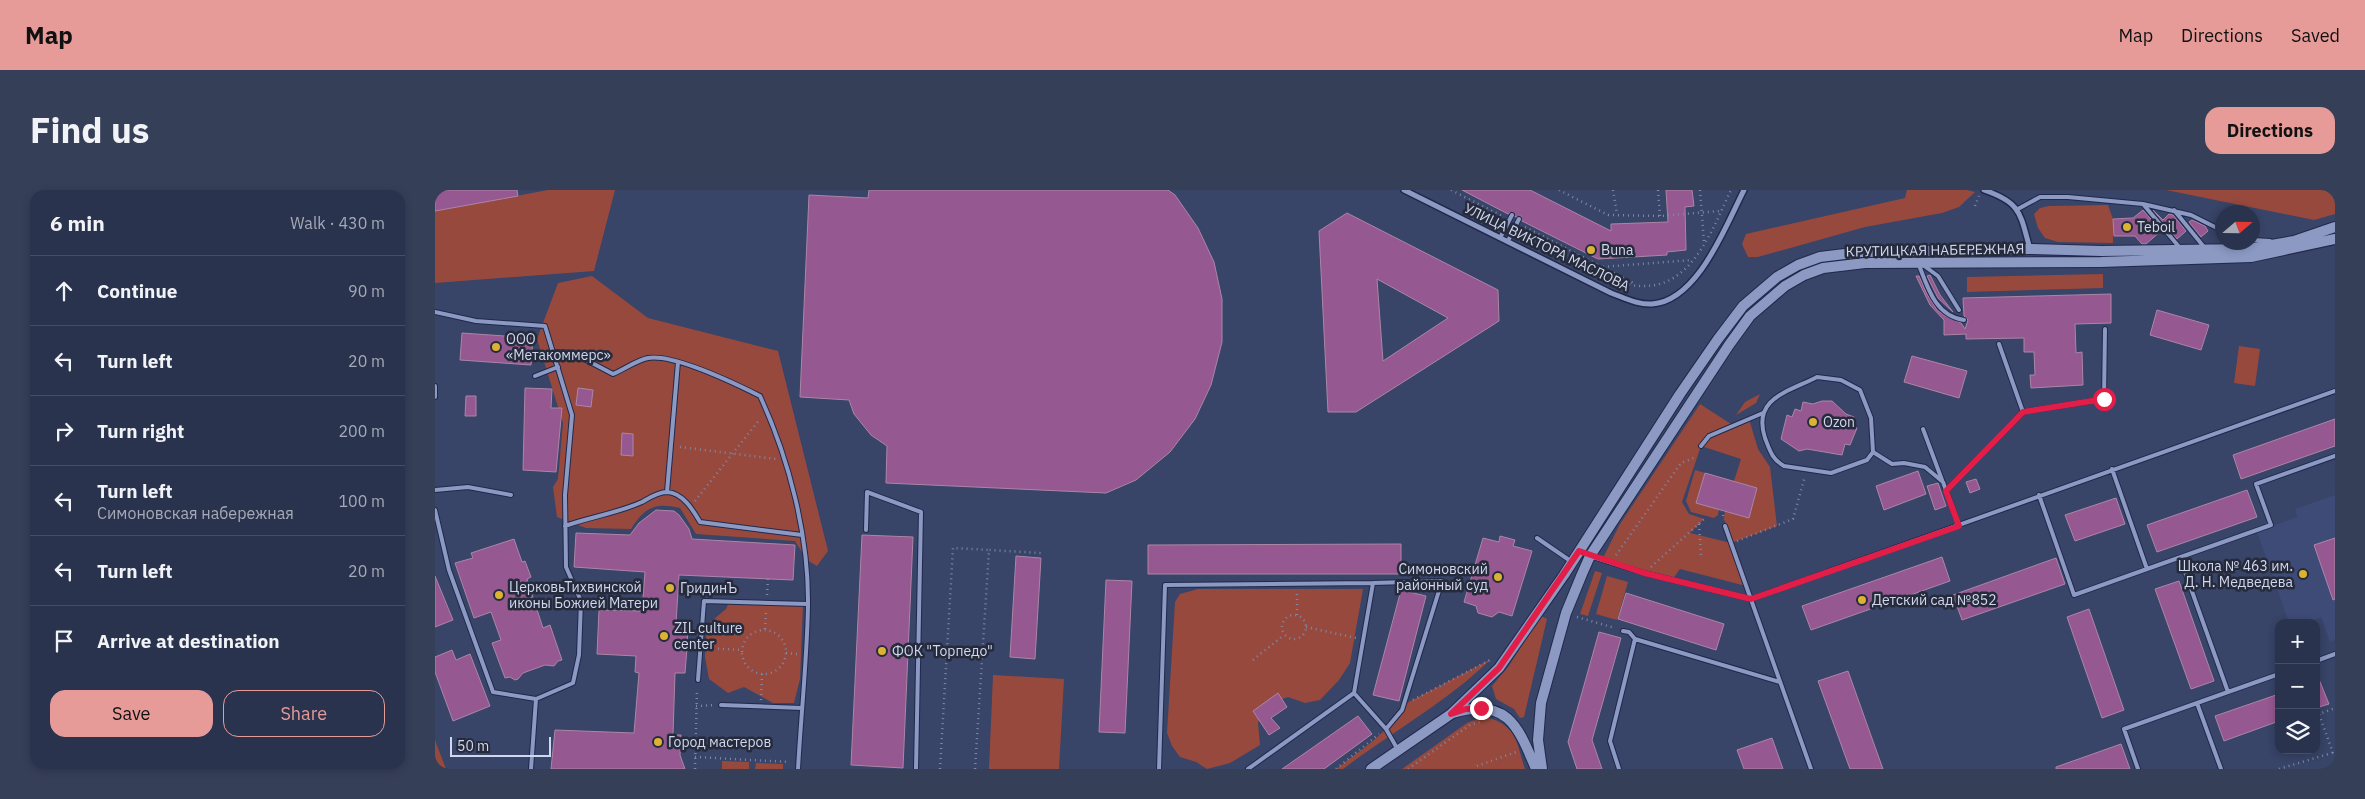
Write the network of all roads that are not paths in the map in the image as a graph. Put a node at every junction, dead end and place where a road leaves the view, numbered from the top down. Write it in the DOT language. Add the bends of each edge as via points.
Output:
graph roads {
  1 [pos="1404,190"];
  2 [pos="1744,190"];
  3 [pos="1984,190"];
  4 [pos="2143,204"];
  5 [pos="2018,209"];
  6 [pos="2174,210"];
  7 [pos="1511,218"];
  8 [pos="1518,221"];
  9 [pos="2335,227"];
  10 [pos="2215,228"];
  11 [pos="1500,238"];
  12 [pos="2335,239"];
  13 [pos="2260,240"];
  14 [pos="1508,241"];
  15 [pos="2287,242"];
  16 [pos="2031,249"];
  17 [pos="2205,249"];
  18 [pos="2181,250"];
  19 [pos="2031,262"];
  20 [pos="1919,263"];
  21 [pos="1959,310"];
  22 [pos="435,312"];
  23 [pos="1964,320"];
  24 [pos="2105,329"];
  25 [pos="1999,344"];
  26 [pos="553,352"];
  27 [pos="678,362"];
  28 [pos="558,367"];
  29 [pos="535,376"];
  30 [pos="435,386"];
  31 [pos="2335,391"];
  32 [pos="435,397"];
  33 [pos="2023,412"];
  34 [pos="1763,413"];
  35 [pos="1923,428"];
  36 [pos="1701,446"];
  37 [pos="1873,452"];
  38 [pos="2335,456"];
  39 [pos="2112,469"];
  40 [pos="1943,482"];
  41 [pos="435,490"];
  42 [pos="1946,491"];
  43 [pos="667,492"];
  44 [pos="511,495"];
  45 [pos="2039,495"];
  46 [pos="435,510"];
  47 [pos="565,526"];
  48 [pos="1725,526"];
  49 [pos="1959,526"];
  50 [pos="866,530"];
  51 [pos="802,535"];
  52 [pos="1537,538"];
  53 [pos="1579,551"];
  54 [pos="1590,556"];
  55 [pos="2180,558"];
  56 [pos="1572,562"];
  57 [pos="2147,569"];
  58 [pos="1373,583"];
  59 [pos="1751,599"];
  60 [pos="808,604"];
  61 [pos="1623,631"];
  62 [pos="1635,639"];
  63 [pos="2335,654"];
  64 [pos="2320,660"];
  65 [pos="2275,675"];
  66 [pos="698,680"];
  67 [pos="1780,682"];
  68 [pos="2227,692"];
  69 [pos="1354,693"];
  70 [pos="537,698"];
  71 [pos="2197,703"];
  72 [pos="721,705"];
  73 [pos="802,708"];
  74 [pos="1451,714"];
  75 [pos="1386,729"];
  76 [pos="1398,750"];
  77 [pos="531,769"];
  78 [pos="798,769"];
  79 [pos="915,769"];
  80 [pos="1159,769"];
  81 [pos="1248,769"];
  82 [pos="1371,769"];
  83 [pos="1536,769"];
  84 [pos="1542,769"];
  85 [pos="1619,769"];
  86 [pos="1811,769"];
  87 [pos="2138,769"];
  88 [pos="2221,769"];
  1 -- 11 [label="street, УЛИЦА ВИКТОРА МАСЛОВА"];
  2 -- 14 [label="street, УЛИЦА ВИКТОРА МАСЛОВА" via="1703,268 1687,288 1654,304 1636,303"];
  3 -- 5 [label="street"];
  4 -- 5 [label="lane" via="2040,197"];
  4 -- 6 [label="lane"];
  4 -- 18 [label="lane"];
  5 -- 16 [label="street"];
  6 -- 10 [label="lane"];
  6 -- 17 [label="lane"];
  7 -- 11 [label="lane"];
  8 -- 14 [label="lane"];
  9 -- 15 [label="main road, КРУТИЦКАЯ НАБЕРЕЖНАЯ"];
  11 -- 14 [label="street, УЛИЦА ВИКТОРА МАСЛОВА"];
  12 -- 19 [label="main road, КРУТИЦКАЯ НАБЕРЕЖНАЯ" via="2251,257"];
  13 -- 15 [label="lane"];
  15 -- 17 [label="main road, КРУТИЦКАЯ НАБЕРЕЖНАЯ" via="2248,248"];
  16 -- 18 [label="main road, КРУТИЦКАЯ НАБЕРЕЖНАЯ"];
  16 -- 19 [label="main road"];
  16 -- 53 [label="main road, КРУТИЦКАЯ НАБЕРЕЖНАЯ" via="1861,252 1820,257 1777,277 1743,306 1718,339"];
  17 -- 18 [label="main road, КРУТИЦКАЯ НАБЕРЕЖНАЯ"];
  19 -- 20 [label="main road, КРУТИЦКАЯ НАБЕРЕЖНАЯ"];
  20 -- 21 [label="lane" via="1939,276"];
  20 -- 23 [label="lane" via="1938,307 1955,319"];
  20 -- 54 [label="main road, КРУТИЦКАЯ НАБЕРЕЖНАЯ" via="1865,263 1823,268 1785,286 1750,316"];
  22 -- 26 [label="lane" via="476,321 545,326"];
  24 -- 33 [label="lane" via="2104,399"];
  25 -- 33 [label="lane"];
  26 -- 27 [label="lane" via="573,353 613,374 648,358"];
  26 -- 28 [label="lane"];
  27 -- 43 [label="lane"];
  27 -- 51 [label="lane" via="760,396 785,460"];
  28 -- 29 [label="lane"];
  28 -- 47 [label="lane" via="572,415"];
  30 -- 32 [label="lane"];
  31 -- 39 [label="lane"];
  33 -- 42 [label="lane"];
  34 -- 36 [label="lane" via="1709,436"];
  34 -- 37 [label="lane" via="1761,424 1772,457 1784,466 1831,474 1867,460"];
  34 -- 37 [label="lane" via="1768,403 1817,377 1841,380 1860,390 1871,418"];
  35 -- 40 [label="lane"];
  37 -- 40 [label="lane" via="1892,464 1925,467"];
  38 -- 55 [label="lane" via="2256,484 2271,525"];
  39 -- 45 [label="lane"];
  39 -- 57 [label="lane"];
  40 -- 42 [label="lane"];
  41 -- 44 [label="lane" via="468,487"];
  42 -- 49 [label="lane"];
  43 -- 47 [label="lane"];
  43 -- 51 [label="lane" via="691,506 700,522"];
  45 -- 49 [label="lane"];
  45 -- 57 [label="lane" via="2074,595"];
  46 -- 70 [label="lane" via="449,570 493,692"];
  47 -- 70 [label="lane" via="566,567 581,601 579,655 573,683"];
  48 -- 59 [label="lane"];
  49 -- 59 [label="lane"];
  50 -- 79 [label="lane" via="867,492 921,512"];
  51 -- 60 [label="lane"];
  52 -- 56 [label="lane"];
  53 -- 54 [label="lane"];
  53 -- 56 [label="main road, КРУТИЦКАЯ НАБЕРЕЖНАЯ"];
  54 -- 59 [label="lane"];
  54 -- 84 [label="main road, КРУТИЦКАЯ НАБЕРЕЖНАЯ" via="1566,613 1546,682 1537,740"];
  55 -- 57 [label="lane"];
  55 -- 68 [label="lane"];
  56 -- 74 [label="main road, КРУТИЦКАЯ НАБЕРЕЖНАЯ" via="1499,668"];
  58 -- 69 [label="lane"];
  58 -- 75 [label="lane" via="1442,581 1402,710"];
  58 -- 80 [label="lane" via="1165,585"];
  59 -- 67 [label="lane"];
  60 -- 66 [label="lane" via="704,601"];
  60 -- 73 [label="lane"];
  61 -- 62 [label="lane"];
  62 -- 67 [label="lane"];
  62 -- 85 [label="lane" via="1610,741"];
  63 -- 64 [label="lane"];
  65 -- 68 [label="lane"];
  67 -- 86 [label="lane"];
  68 -- 71 [label="lane"];
  69 -- 75 [label="lane"];
  69 -- 81 [label="lane"];
  70 -- 77 [label="lane"];
  71 -- 87 [label="lane" via="2124,729"];
  71 -- 88 [label="lane"];
  72 -- 73 [label="lane"];
  73 -- 78 [label="lane"];
  74 -- 76 [label="main road"];
  74 -- 83 [label="main road" via="1481,708 1511,720 1521,734"];
  75 -- 76 [label="lane"];
  76 -- 82 [label="main road"];
}
